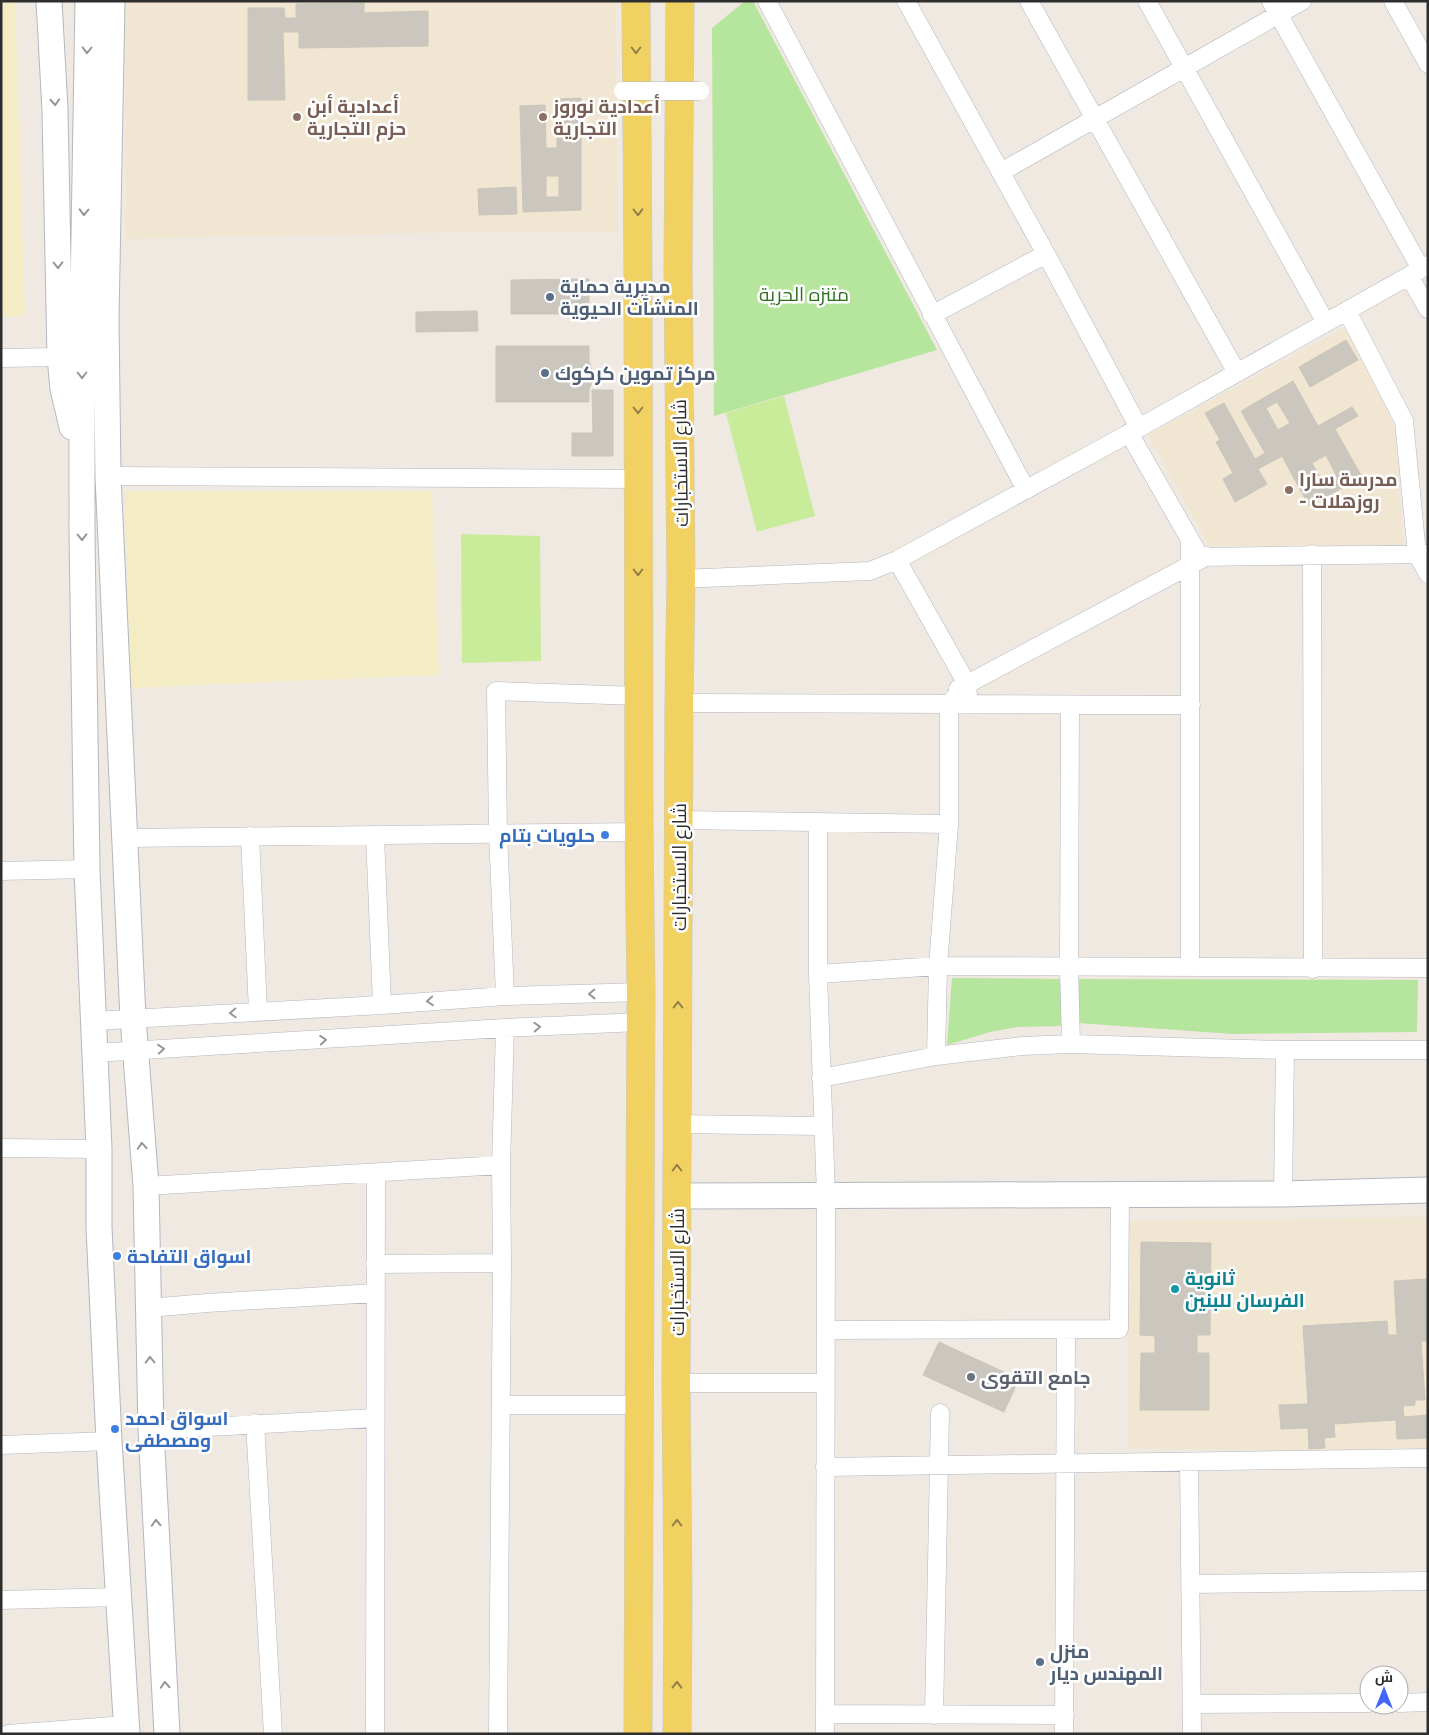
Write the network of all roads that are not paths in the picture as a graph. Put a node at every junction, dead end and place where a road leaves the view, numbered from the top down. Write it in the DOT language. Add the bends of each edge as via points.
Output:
graph roads {
  1 [pos="49,1"];
  2 [pos="88,1"];
  3 [pos="112,1"];
  4 [pos="636,1"];
  5 [pos="680,1"];
  6 [pos="767,1"];
  7 [pos="906,1"];
  8 [pos="1029,1"];
  9 [pos="1147,1"];
  10 [pos="1302,1"];
  11 [pos="1393,1"];
  12 [pos="1274,8"];
  13 [pos="1428,64"];
  14 [pos="1184,68"];
  15 [pos="622,91"];
  16 [pos="700,91"];
  17 [pos="1094,119"];
  18 [pos="1000,172"];
  19 [pos="1046,254"];
  20 [pos="638,267"];
  21 [pos="678,267"];
  22 [pos="1419,270"];
  23 [pos="1428,309"];
  24 [pos="1347,311"];
  25 [pos="932,315"];
  26 [pos="1326,323"];
  27 [pos="60,357"];
  28 [pos="1,358"];
  29 [pos="1236,373"];
  30 [pos="1134,431"];
  31 [pos="82,467"];
  32 [pos="108,476"];
  33 [pos="638,479"];
  34 [pos="1026,490"];
  35 [pos="1312,554"];
  36 [pos="1422,554"];
  37 [pos="1196,555"];
  38 [pos="896,560"];
  39 [pos="1428,574"];
  40 [pos="681,579"];
  41 [pos="967,684"];
  42 [pos="638,696"];
  43 [pos="679,703"];
  44 [pos="931,704"];
  45 [pos="949,704"];
  46 [pos="968,704"];
  47 [pos="1070,704"];
  48 [pos="1191,705"];
  49 [pos="680,820"];
  50 [pos="818,823"];
  51 [pos="948,824"];
  52 [pos="639,832"];
  53 [pos="498,834"];
  54 [pos="375,835"];
  55 [pos="250,836"];
  56 [pos="125,838"];
  57 [pos="87,869"];
  58 [pos="1,871"];
  59 [pos="938,966"];
  60 [pos="1069,967"];
  61 [pos="1190,967"];
  62 [pos="1428,968"];
  63 [pos="1313,969"];
  64 [pos="818,974"];
  65 [pos="641,992"];
  66 [pos="505,996"];
  67 [pos="382,1005"];
  68 [pos="258,1012"];
  69 [pos="133,1018"];
  70 [pos="94,1021"];
  71 [pos="640,1022"];
  72 [pos="505,1028"];
  73 [pos="1428,1043"];
  74 [pos="1071,1044"];
  75 [pos="1285,1050"];
  76 [pos="1428,1050"];
  77 [pos="135,1051"];
  78 [pos="94,1053"];
  79 [pos="936,1056"];
  80 [pos="821,1078"];
  81 [pos="678,1124"];
  82 [pos="823,1126"];
  83 [pos="1,1148"];
  84 [pos="99,1149"];
  85 [pos="501,1165"];
  86 [pos="376,1173"];
  87 [pos="146,1186"];
  88 [pos="1428,1190"];
  89 [pos="1283,1194"];
  90 [pos="1120,1195"];
  91 [pos="678,1196"];
  92 [pos="826,1196"];
  93 [pos="502,1263"];
  94 [pos="375,1264"];
  95 [pos="375,1293"];
  96 [pos="148,1308"];
  97 [pos="826,1330"];
  98 [pos="1066,1330"];
  99 [pos="676,1383"];
  100 [pos="825,1383"];
  101 [pos="501,1405"];
  102 [pos="638,1405"];
  103 [pos="940,1413"];
  104 [pos="375,1418"];
  105 [pos="255,1423"];
  106 [pos="151,1430"];
  107 [pos="109,1441"];
  108 [pos="1,1445"];
  109 [pos="1428,1458"];
  110 [pos="1189,1462"];
  111 [pos="1065,1463"];
  112 [pos="939,1465"];
  113 [pos="825,1467"];
  114 [pos="1428,1581"];
  115 [pos="1191,1584"];
  116 [pos="119,1597"];
  117 [pos="1,1600"];
  118 [pos="1428,1702"];
  119 [pos="1359,1703"];
  120 [pos="1409,1703"];
  121 [pos="1193,1704"];
  122 [pos="825,1714"];
  123 [pos="934,1714"];
  124 [pos="1064,1715"];
  125 [pos="126,1729"];
  126 [pos="8,1734"];
  127 [pos="167,1734"];
  128 [pos="273,1734"];
  129 [pos="375,1734"];
  130 [pos="498,1734"];
  131 [pos="638,1734"];
  132 [pos="677,1734"];
  133 [pos="825,1734"];
  134 [pos="1064,1734"];
  135 [pos="1192,1734"];
  1 -- 27 [label="street, one-way" via="55,110"];
  2 -- 31 [label="street, one-way"];
  3 -- 32 [label="street" via="106,319"];
  4 -- 20 [label="main road, شارع الاستخبارات, one-way"];
  5 -- 21 [label="main road, شارع الاستخبارات"];
  6 -- 25 [label="street"];
  7 -- 18 [label="street"];
  8 -- 17 [label="street"];
  9 -- 14 [label="street"];
  10 -- 12 [label="street"];
  11 -- 13 [label="street"];
  12 -- 14 [label="street"];
  12 -- 22 [label="street"];
  14 -- 17 [label="street"];
  14 -- 26 [label="street"];
  15 -- 16 [label="street, bridge"];
  17 -- 18 [label="street"];
  17 -- 29 [label="street"];
  18 -- 19 [label="street"];
  19 -- 25 [label="street"];
  19 -- 30 [label="street"];
  20 -- 21 [label="main road"];
  20 -- 33 [label="main road, شارع الاستخبارات, one-way"];
  21 -- 40 [label="main road, شارع الاستخبارات"];
  22 -- 23 [label="street"];
  22 -- 24 [label="street"];
  24 -- 26 [label="street"];
  24 -- 36 [label="street" via="1404,421"];
  25 -- 34 [label="street"];
  26 -- 29 [label="street"];
  27 -- 28 [label="street"];
  27 -- 31 [label="street" via="62,389"];
  29 -- 30 [label="street"];
  30 -- 34 [label="street"];
  30 -- 37 [label="street"];
  31 -- 57 [label="street, one-way"];
  32 -- 33 [label="street"];
  32 -- 56 [label="street"];
  33 -- 42 [label="main road, شارع الاستخبارات, one-way"];
  34 -- 38 [label="street"];
  35 -- 36 [label="street"];
  35 -- 37 [label="street"];
  35 -- 63 [label="street"];
  36 -- 39 [label="street"];
  37 -- 41 [label="street"];
  37 -- 48 [label="street"];
  38 -- 40 [label="street" via="870,571"];
  38 -- 41 [label="street"];
  40 -- 43 [label="main road, شارع الاستخبارات"];
  41 -- 44 [label="street"];
  41 -- 45 [label="street"];
  41 -- 46 [label="street"];
  42 -- 52 [label="main road, شارع الاستخبارات"];
  42 -- 53 [label="street" via="496,692"];
  43 -- 44 [label="street"];
  43 -- 49 [label="main road, شارع الاستخبارات"];
  44 -- 45 [label="street"];
  45 -- 46 [label="street"];
  45 -- 51 [label="street"];
  46 -- 47 [label="street"];
  47 -- 48 [label="street"];
  47 -- 60 [label="street"];
  48 -- 61 [label="street"];
  49 -- 50 [label="street"];
  81 -- 49 [label="main road, شارع الاستخبارات, one-way"];
  50 -- 51 [label="street"];
  50 -- 64 [label="street"];
  51 -- 59 [label="street"];
  52 -- 53 [label="street"];
  52 -- 65 [label="main road, شارع الاستخبارات"];
  53 -- 54 [label="street"];
  53 -- 66 [label="street"];
  54 -- 55 [label="street"];
  54 -- 67 [label="street"];
  55 -- 56 [label="street"];
  55 -- 68 [label="street"];
  56 -- 69 [label="street"];
  57 -- 58 [label="street"];
  57 -- 70 [label="street"];
  59 -- 60 [label="street"];
  59 -- 64 [label="street"];
  59 -- 79 [label="street"];
  60 -- 61 [label="street"];
  60 -- 74 [label="street"];
  61 -- 63 [label="street"];
  62 -- 63 [label="street"];
  64 -- 80 [label="street"];
  65 -- 66 [label="street, one-way"];
  65 -- 71 [label="main road, شارع الاستخبارات"];
  66 -- 67 [label="street, one-way"];
  67 -- 68 [label="street"];
  68 -- 69 [label="street, one-way"];
  69 -- 70 [label="street"];
  69 -- 77 [label="street"];
  70 -- 78 [label="street"];
  72 -- 71 [label="street, one-way"];
  71 -- 102 [label="main road, شارع الاستخبارات"];
  77 -- 72 [label="street, one-way"];
  72 -- 85 [label="street"];
  73 -- 76 [label="street"];
  74 -- 75 [label="street"];
  74 -- 79 [label="street"];
  75 -- 76 [label="street"];
  75 -- 89 [label="street"];
  77 -- 78 [label="street"];
  87 -- 77 [label="street, one-way"];
  78 -- 84 [label="street"];
  79 -- 80 [label="street"];
  80 -- 82 [label="street"];
  81 -- 82 [label="street"];
  91 -- 81 [label="main road, شارع الاستخبارات, one-way"];
  82 -- 92 [label="street"];
  83 -- 84 [label="street"];
  84 -- 107 [label="street" via="99,1227"];
  85 -- 86 [label="street"];
  85 -- 93 [label="street"];
  86 -- 87 [label="street"];
  86 -- 94 [label="street"];
  87 -- 96 [label="street"];
  88 -- 89 [label="street"];
  89 -- 90 [label="street"];
  90 -- 92 [label="street"];
  90 -- 98 [label="street" via="1119,1329"];
  91 -- 92 [label="street"];
  91 -- 99 [label="main road, شارع الاستخبارات"];
  92 -- 97 [label="street"];
  93 -- 94 [label="street"];
  93 -- 101 [label="street"];
  94 -- 95 [label="street"];
  95 -- 96 [label="street"];
  95 -- 104 [label="street"];
  106 -- 96 [label="street, one-way"];
  97 -- 98 [label="street"];
  97 -- 100 [label="street"];
  98 -- 111 [label="street"];
  99 -- 100 [label="street"];
  132 -- 99 [label="main road, شارع الاستخبارات, one-way"];
  100 -- 113 [label="street"];
  101 -- 102 [label="street"];
  101 -- 130 [label="street"];
  102 -- 131 [label="main road, شارع الاستخبارات"];
  103 -- 112 [label="street"];
  104 -- 105 [label="street"];
  104 -- 129 [label="street"];
  105 -- 106 [label="street"];
  105 -- 128 [label="street"];
  127 -- 106 [label="street, one-way"];
  107 -- 108 [label="street"];
  107 -- 116 [label="street"];
  109 -- 110 [label="street"];
  110 -- 111 [label="street"];
  110 -- 115 [label="street"];
  111 -- 112 [label="street"];
  111 -- 124 [label="street"];
  112 -- 113 [label="street"];
  112 -- 123 [label="street"];
  113 -- 122 [label="street"];
  114 -- 115 [label="street"];
  115 -- 121 [label="street"];
  116 -- 117 [label="street"];
  116 -- 125 [label="street"];
  118 -- 120 [label="street"];
  119 -- 121 [label="street"];
  121 -- 135 [label="street"];
  122 -- 123 [label="street"];
  122 -- 133 [label="street"];
  123 -- 124 [label="street"];
  124 -- 134 [label="street"];
  125 -- 126 [label="street"];
}
